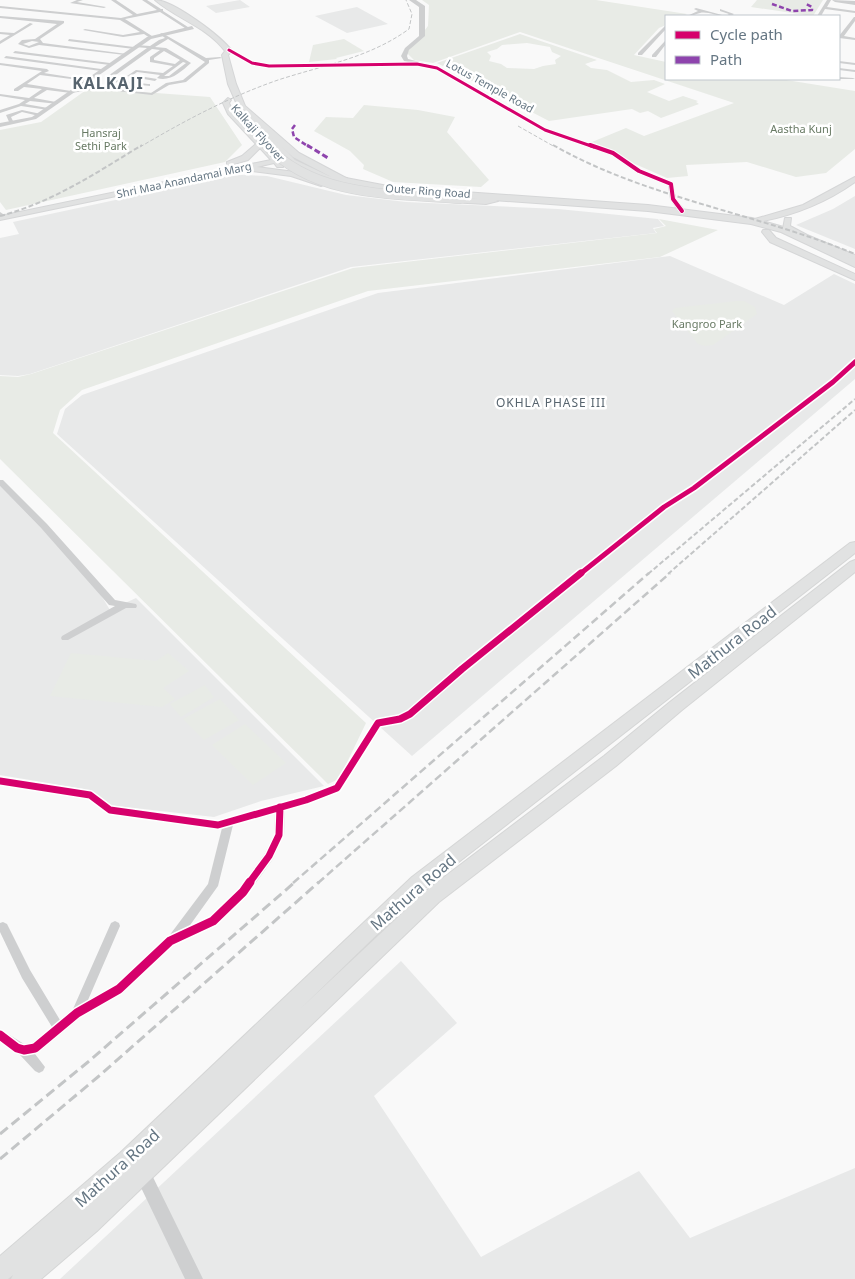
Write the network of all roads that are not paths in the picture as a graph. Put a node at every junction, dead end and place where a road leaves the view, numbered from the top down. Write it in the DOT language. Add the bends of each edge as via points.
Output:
graph roads {
  1 [pos="81,0"];
  2 [pos="93,0"];
  3 [pos="113,0"];
  4 [pos="144,0"];
  5 [pos="149,0"];
  6 [pos="158,0"];
  7 [pos="405,0"];
  8 [pos="412,0"];
  9 [pos="829,0"];
  10 [pos="835,0"];
  11 [pos="850,0"];
  12 [pos="855,2"];
  13 [pos="8,4"];
  14 [pos="98,4"];
  15 [pos="1,7"];
  16 [pos="68,8"];
  17 [pos="824,8"];
  18 [pos="696,9"];
  19 [pos="103,10"];
  20 [pos="162,10"];
  21 [pos="701,10"];
  22 [pos="722,10"];
  23 [pos="842,11"];
  24 [pos="855,12"];
  25 [pos="712,14"];
  26 [pos="76,15"];
  27 [pos="691,15"];
  28 [pos="709,15"];
  29 [pos="716,15"];
  30 [pos="730,15"];
  31 [pos="820,15"];
  32 [pos="840,15"];
  33 [pos="136,16"];
  34 [pos="94,17"];
  35 [pos="0,18"];
  36 [pos="104,18"];
  37 [pos="855,18"];
  38 [pos="120,19"];
  39 [pos="7,21"];
  40 [pos="97,22"];
  41 [pos="0,24"];
  42 [pos="31,24"];
  43 [pos="59,25"];
  44 [pos="91,26"];
  45 [pos="665,28"];
  46 [pos="190,29"];
  47 [pos="840,29"];
  48 [pos="85,30"];
  49 [pos="847,30"];
  50 [pos="144,32"];
  51 [pos="0,33"];
  52 [pos="14,34"];
  53 [pos="131,35"];
  54 [pos="165,36"];
  55 [pos="151,37"];
  56 [pos="840,37"];
  57 [pos="855,39"];
  58 [pos="69,40"];
  59 [pos="123,40"];
  60 [pos="1,41"];
  61 [pos="38,42"];
  62 [pos="665,43"];
  63 [pos="22,45"];
  64 [pos="58,46"];
  65 [pos="135,47"];
  66 [pos="152,48"];
  67 [pos="164,49"];
  68 [pos="228,50"];
  69 [pos="400,50"];
  70 [pos="15,52"];
  71 [pos="112,52"];
  72 [pos="640,54"];
  73 [pos="122,56"];
  74 [pos="654,56"];
  75 [pos="6,57"];
  76 [pos="394,57"];
  77 [pos="220,58"];
  78 [pos="206,59"];
  79 [pos="134,60"];
  80 [pos="183,60"];
  81 [pos="840,62"];
  82 [pos="0,63"];
  83 [pos="110,64"];
  84 [pos="176,64"];
  85 [pos="417,64"];
  86 [pos="855,64"];
  87 [pos="386,65"];
  88 [pos="141,66"];
  89 [pos="75,67"];
  90 [pos="124,67"];
  91 [pos="86,68"];
  92 [pos="170,69"];
  93 [pos="840,69"];
  94 [pos="101,70"];
  95 [pos="855,71"];
  96 [pos="40,74"];
  97 [pos="61,76"];
  98 [pos="159,77"];
  99 [pos="72,78"];
  100 [pos="840,78"];
  101 [pos="88,79"];
  102 [pos="853,80"];
  103 [pos="23,85"];
  104 [pos="148,85"];
  105 [pos="45,88"];
  106 [pos="98,88"];
  107 [pos="16,90"];
  108 [pos="55,90"];
  109 [pos="72,91"];
  110 [pos="138,93"];
  111 [pos="0,95"];
  112 [pos="15,97"];
  113 [pos="30,98"];
  114 [pos="40,100"];
  115 [pos="228,100"];
  116 [pos="56,102"];
  117 [pos="21,105"];
  118 [pos="0,107"];
  119 [pos="46,109"];
  120 [pos="239,109"];
  121 [pos="0,112"];
  122 [pos="38,115"];
  123 [pos="12,123"];
  124 [pos="0,125"];
  125 [pos="265,134"];
  126 [pos="250,135"];
  127 [pos="259,145"];
  128 [pos="286,156"];
  129 [pos="273,159"];
  130 [pos="225,168"];
  131 [pos="242,168"];
  132 [pos="311,171"];
  133 [pos="295,175"];
  134 [pos="855,178"];
  135 [pos="344,180"];
  136 [pos="855,188"];
  137 [pos="494,201"];
  138 [pos="682,211"];
  139 [pos="0,216"];
  140 [pos="788,220"];
  141 [pos="752,221"];
  142 [pos="770,229"];
  143 [pos="784,230"];
  144 [pos="797,233"];
  145 [pos="805,244"];
  146 [pos="855,258"];
  147 [pos="855,264"];
  148 [pos="855,271"];
  149 [pos="855,277"];
  150 [pos="855,362"];
  151 [pos="0,482"];
  152 [pos="855,546"];
  153 [pos="855,565"];
  154 [pos="124,605"];
  155 [pos="133,606"];
  156 [pos="65,638"];
  157 [pos="0,781"];
  158 [pos="280,808"];
  159 [pos="229,822"];
  160 [pos="115,926"];
  161 [pos="3,927"];
  162 [pos="170,941"];
  163 [pos="77,1013"];
  164 [pos="59,1028"];
  165 [pos="0,1035"];
  166 [pos="24,1050"];
  167 [pos="39,1067"];
  168 [pos="142,1173"];
  169 [pos="0,1271"];
  170 [pos="23,1279"];
  171 [pos="194,1279"];
  1 -- 19 [label="street" via="72,3"];
  2 -- 14 [label="street"];
  3 -- 14 [label="street"];
  3 -- 33 [label="street"];
  4 -- 20 [label="street"];
  5 -- 20 [label="main road"];
  6 -- 68 [label="main road" via="216,37"];
  7 -- 69 [label="street" via="416,9 416,36"];
  8 -- 85 [label="street" via="422,6 422,36 404,56"];
  9 -- 17 [label="street"];
  10 -- 12 [label="street"];
  11 -- 12 [label="street"];
  13 -- 15 [label="street"];
  14 -- 19 [label="street"];
  15 -- 26 [label="street"];
  16 -- 19 [label="street"];
  17 -- 23 [label="street"];
  17 -- 31 [label="street"];
  18 -- 21 [label="street"];
  19 -- 34 [label="street"];
  20 -- 33 [label="street"];
  20 -- 46 [label="main road"];
  21 -- 25 [label="street"];
  21 -- 27 [label="street"];
  22 -- 30 [label="street"];
  23 -- 24 [label="street"];
  23 -- 32 [label="street"];
  25 -- 28 [label="street"];
  25 -- 29 [label="street"];
  26 -- 34 [label="street"];
  26 -- 43 [label="street"];
  33 -- 38 [label="street"];
  34 -- 36 [label="street"];
  35 -- 39 [label="street"];
  35 -- 43 [label="street"];
  36 -- 38 [label="street"];
  36 -- 40 [label="street"];
  37 -- 49 [label="street"];
  38 -- 50 [label="street"];
  39 -- 41 [label="street"];
  39 -- 42 [label="street"];
  42 -- 43 [label="street"];
  42 -- 52 [label="street"];
  43 -- 61 [label="street"];
  44 -- 48 [label="street"];
  45 -- 72 [label="street"];
  46 -- 54 [label="street"];
  46 -- 77 [label="main road" via="213,43"];
  47 -- 49 [label="street"];
  48 -- 53 [label="street"];
  48 -- 58 [label="street"];
  49 -- 56 [label="street"];
  50 -- 53 [label="street"];
  50 -- 55 [label="street"];
  51 -- 52 [label="street"];
  52 -- 60 [label="street"];
  53 -- 59 [label="street"];
  54 -- 55 [label="street"];
  54 -- 66 [label="street"];
  54 -- 78 [label="street"];
  55 -- 65 [label="street"];
  56 -- 57 [label="street"];
  58 -- 64 [label="street"];
  58 -- 65 [label="street"];
  60 -- 63 [label="street"];
  61 -- 63 [label="street"];
  61 -- 64 [label="street"];
  62 -- 74 [label="street"];
  63 -- 70 [label="street"];
  64 -- 71 [label="street"];
  65 -- 66 [label="street"];
  65 -- 73 [label="street"];
  66 -- 67 [label="street"];
  66 -- 79 [label="street"];
  67 -- 80 [label="street"];
  67 -- 84 [label="street" via="152,61"];
  68 -- 87 [label="street, Lotus Temple Road" via="252,63 269,66"];
  68 -- 120 [label="main road, Outer Ring Road" via="225,55"];
  70 -- 75 [label="street"];
  70 -- 83 [label="street" via="77,59 101,57 95,61"];
  71 -- 73 [label="street"];
  73 -- 83 [label="street"];
  75 -- 82 [label="street"];
  75 -- 89 [label="street"];
  76 -- 87 [label="street"];
  77 -- 78 [label="street"];
  77 -- 115 [label="main road"];
  78 -- 110 [label="street" via="207,62 184,80 166,85 153,94"];
  79 -- 88 [label="street"];
  79 -- 90 [label="street"];
  80 -- 84 [label="street"];
  80 -- 98 [label="street" via="189,64 170,77"];
  81 -- 86 [label="street"];
  82 -- 96 [label="street" via="47,69"];
  83 -- 94 [label="street"];
  84 -- 92 [label="street"];
  85 -- 87 [label="street, Lotus Temple Road"];
  85 -- 138 [label="street, Lotus Temple Road" via="442,70 545,130 613,153 639,172 667,182 672,186 673,199"];
  88 -- 90 [label="street"];
  88 -- 92 [label="street"];
  89 -- 91 [label="street"];
  89 -- 97 [label="street"];
  90 -- 104 [label="street" via="110,79"];
  91 -- 94 [label="street"];
  91 -- 99 [label="street"];
  92 -- 98 [label="street"];
  93 -- 95 [label="street"];
  94 -- 101 [label="street"];
  96 -- 97 [label="street"];
  96 -- 103 [label="street"];
  97 -- 99 [label="street"];
  98 -- 98 [label="street" via="136,72 129,76"];
  98 -- 104 [label="street"];
  99 -- 101 [label="street"];
  100 -- 102 [label="street"];
  101 -- 106 [label="street"];
  101 -- 109 [label="street"];
  103 -- 105 [label="street"];
  103 -- 107 [label="street"];
  104 -- 110 [label="street"];
  105 -- 108 [label="street"];
  105 -- 113 [label="street"];
  106 -- 109 [label="street"];
  106 -- 110 [label="street"];
  108 -- 109 [label="street"];
  108 -- 114 [label="street"];
  109 -- 116 [label="street"];
  111 -- 112 [label="street"];
  112 -- 113 [label="street"];
  112 -- 118 [label="street"];
  113 -- 114 [label="street"];
  113 -- 117 [label="street"];
  114 -- 116 [label="street"];
  115 -- 120 [label="main road, Kalkaji Flyover"];
  115 -- 126 [label="main road" via="230,113"];
  116 -- 119 [label="street"];
  117 -- 119 [label="street"];
  117 -- 121 [label="street"];
  119 -- 122 [label="street"];
  120 -- 125 [label="main road"];
  120 -- 135 [label="main road, Outer Ring Road" via="296,155"];
  120 -- 137 [label="main road, Kalkaji Flyover, bridge" via="286,164 330,184 403,195"];
  122 -- 123 [label="street"];
  122 -- 123 [label="street" via="19,112 8,116"];
  123 -- 124 [label="street"];
  125 -- 126 [label="main road"];
  125 -- 128 [label="main road"];
  126 -- 127 [label="main road"];
  127 -- 129 [label="main road"];
  127 -- 130 [label="main road" via="246,158"];
  128 -- 129 [label="main road, Shri Maa Anandamai Marg"];
  128 -- 132 [label="main road"];
  129 -- 130 [label="main road, Shri Maa Anandamai Marg"];
  129 -- 131 [label="main road, Shri Maa Anandamai Marg"];
  129 -- 133 [label="main road"];
  130 -- 131 [label="main road, Shri Maa Anandamai Marg"];
  130 -- 139 [label="main road, Shri Maa Anandamai Marg"];
  131 -- 133 [label="main road"];
  132 -- 133 [label="main road"];
  132 -- 135 [label="main road" via="327,178"];
  133 -- 137 [label="main road" via="369,194"];
  134 -- 141 [label="main road" via="817,202"];
  135 -- 138 [label="main road, Outer Ring Road" via="393,190"];
  136 -- 140 [label="main road" via="827,206"];
  137 -- 142 [label="main road, Outer Ring Road"];
  138 -- 141 [label="main road, Outer Ring Road"];
  140 -- 142 [label="main road"];
  140 -- 144 [label="main road" via="786,227"];
  141 -- 142 [label="main road, Outer Ring Road"];
  142 -- 143 [label="main road, Outer Ring Road"];
  142 -- 145 [label="main road"];
  142 -- 149 [label="main road" via="773,240"];
  143 -- 144 [label="main road"];
  143 -- 145 [label="main road"];
  144 -- 146 [label="main road"];
  145 -- 147 [label="main road"];
  145 -- 148 [label="main road"];
  150 -- 158 [label="street" via="694,488 664,506 410,714 400,720 378,723 337,788"];
  151 -- 154 [label="street" via="110,601"];
  152 -- 169 [label="highway, Mathura Road" via="418,883 128,1161"];
  153 -- 168 [label="highway, Mathura Road" via="610,761 433,896"];
  154 -- 155 [label="street"];
  154 -- 156 [label="street"];
  157 -- 159 [label="street" via="90,795 110,810 218,825"];
  158 -- 159 [label="street"];
  158 -- 162 [label="street" via="277,841 243,892 213,921"];
  159 -- 162 [label="street" via="213,886"];
  160 -- 163 [label="street"];
  161 -- 164 [label="street" via="26,974"];
  162 -- 163 [label="street" via="119,989"];
  163 -- 164 [label="street"];
  164 -- 166 [label="street" via="35,1048"];
  165 -- 166 [label="street"];
  166 -- 167 [label="street"];
  168 -- 170 [label="highway, Mathura Road"];
  168 -- 171 [label="street"];
}
